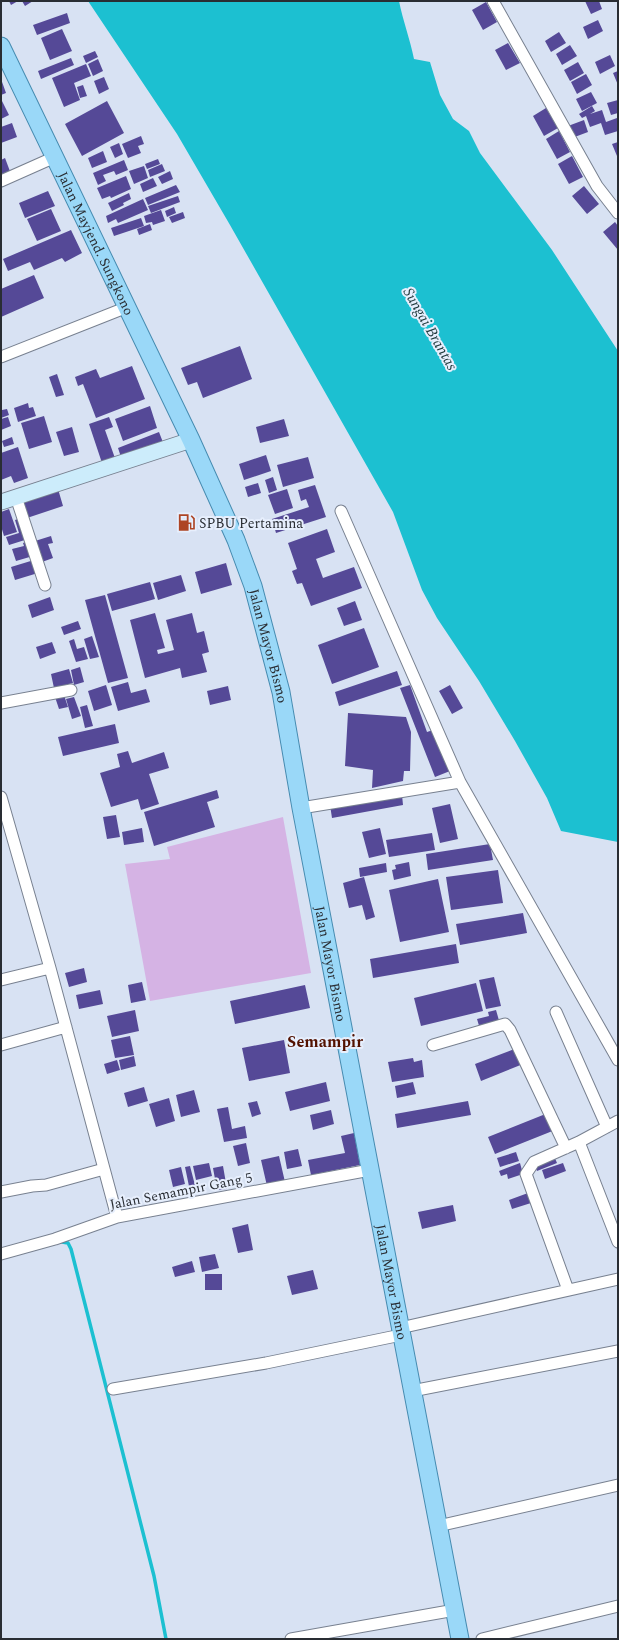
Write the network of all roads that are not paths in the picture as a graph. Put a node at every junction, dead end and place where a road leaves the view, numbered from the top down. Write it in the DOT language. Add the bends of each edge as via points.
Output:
graph roads {
  1 [pos="493,1"];
  2 [pos="1,46"];
  3 [pos="55,156"];
  4 [pos="1,181"];
  5 [pos="618,213"];
  6 [pos="125,308"];
  7 [pos="1,358"];
  8 [pos="190,440"];
  9 [pos="16,497"];
  10 [pos="1,502"];
  11 [pos="341,511"];
  12 [pos="45,585"];
  13 [pos="71,690"];
  14 [pos="1,703"];
  15 [pos="460,782"];
  16 [pos="1,797"];
  17 [pos="300,808"];
  18 [pos="50,968"];
  19 [pos="1,980"];
  20 [pos="556,1012"];
  21 [pos="66,1027"];
  22 [pos="1,1045"];
  23 [pos="433,1045"];
  24 [pos="618,1060"];
  25 [pos="618,1120"];
  26 [pos="607,1127"];
  27 [pos="580,1142"];
  28 [pos="566,1148"];
  29 [pos="104,1169"];
  30 [pos="370,1170"];
  31 [pos="1,1192"];
  32 [pos="117,1217"];
  33 [pos="618,1242"];
  34 [pos="1,1254"];
  35 [pos="618,1279"];
  36 [pos="568,1290"];
  37 [pos="401,1331"];
  38 [pos="618,1350"];
  39 [pos="113,1389"];
  40 [pos="412,1391"];
  41 [pos="618,1485"];
  42 [pos="438,1526"];
  43 [pos="618,1606"];
  44 [pos="455,1610"];
  45 [pos="291,1639"];
  46 [pos="460,1639"];
  47 [pos="482,1639"];
  1 -- 5 [label="street" via="597,186"];
  2 -- 3 [label="main road, Jalan Mayjend. Sungkono"];
  3 -- 4 [label="street"];
  3 -- 6 [label="main road, Jalan Mayjend. Sungkono"];
  6 -- 7 [label="street"];
  6 -- 8 [label="main road, Jalan Mayjend. Sungkono"];
  8 -- 9 [label="street"];
  8 -- 17 [label="main road, Jalan Mayor Bismo" via="236,540 253,586 281,692"];
  9 -- 10 [label="street"];
  9 -- 12 [label="street"];
  11 -- 15 [label="street"];
  13 -- 14 [label="street"];
  15 -- 17 [label="street"];
  15 -- 24 [label="street"];
  16 -- 18 [label="street"];
  17 -- 30 [label="main road, Jalan Mayor Bismo"];
  18 -- 19 [label="street"];
  18 -- 21 [label="street"];
  20 -- 26 [label="street"];
  21 -- 22 [label="street"];
  21 -- 29 [label="street"];
  23 -- 28 [label="street" via="505,1024"];
  25 -- 26 [label="street"];
  26 -- 27 [label="street"];
  27 -- 28 [label="street"];
  27 -- 33 [label="street"];
  28 -- 36 [label="street" via="534,1162 526,1174"];
  29 -- 31 [label="street" via="46,1185"];
  29 -- 32 [label="street"];
  30 -- 32 [label="street, Jalan Semampir Gang 5"];
  30 -- 37 [label="main road, Jalan Mayor Bismo"];
  32 -- 34 [label="street, Jalan Semampir Gang 5" via="55,1239"];
  35 -- 36 [label="street"];
  36 -- 37 [label="street"];
  37 -- 39 [label="street" via="266,1363"];
  37 -- 40 [label="main road, Jalan Mayor Bismo"];
  38 -- 40 [label="street"];
  40 -- 42 [label="main road, Jalan Mayor Bismo"];
  41 -- 42 [label="street"];
  42 -- 44 [label="main road, Jalan Mayor Bismo"];
  43 -- 47 [label="street"];
  44 -- 45 [label="street"];
  44 -- 46 [label="main road, Jalan Mayor Bismo"];
}
